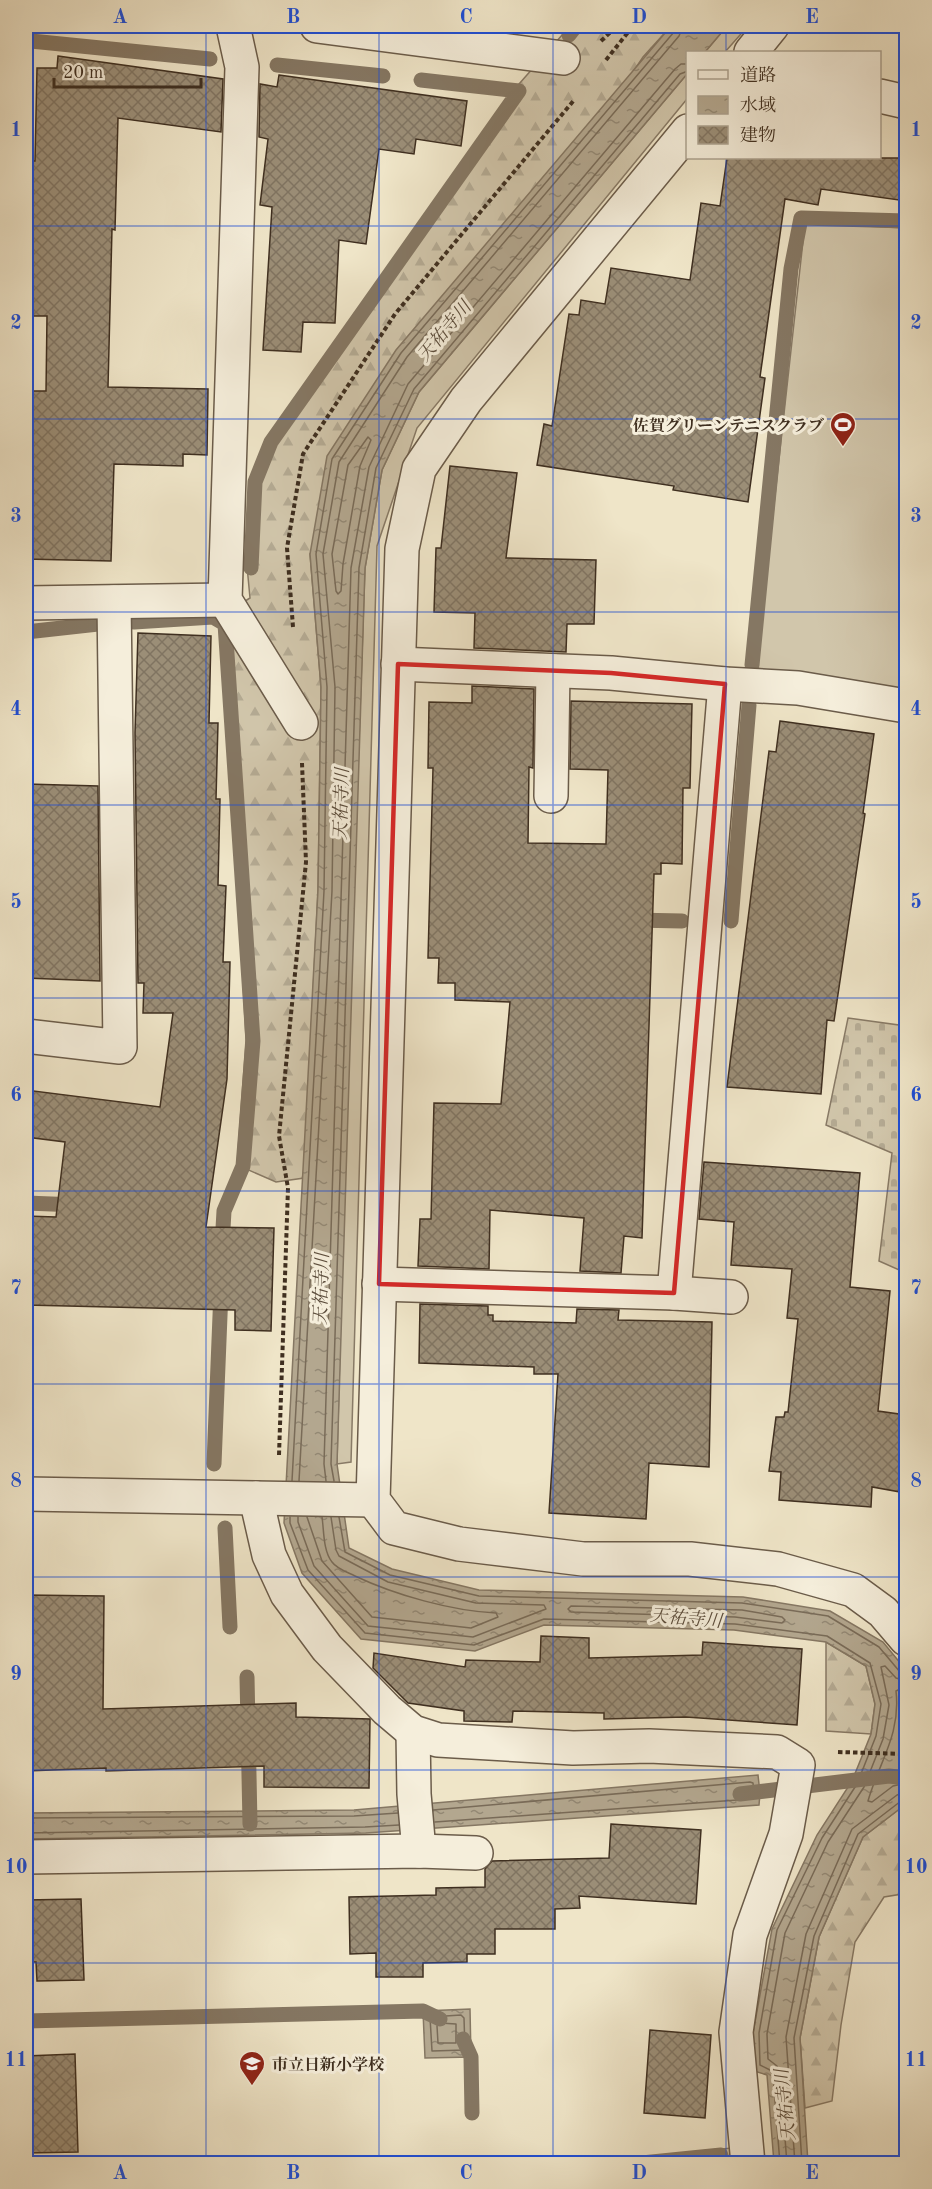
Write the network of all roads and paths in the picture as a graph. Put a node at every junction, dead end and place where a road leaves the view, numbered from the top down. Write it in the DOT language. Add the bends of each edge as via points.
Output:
graph roads {
  1 [pos="233,26"];
  2 [pos="318,26"];
  3 [pos="772,26"];
  4 [pos="752,51"];
  5 [pos="563,58"];
  6 [pos="881,96"];
  7 [pos="906,102"];
  8 [pos="686,132"];
  9 [pos="225,600"];
  10 [pos="114,602"];
  11 [pos="26,603"];
  12 [pos="398,664"];
  13 [pos="553,671"];
  14 [pos="725,684"];
  15 [pos="906,706"];
  16 [pos="301,723"];
  17 [pos="551,796"];
  18 [pos="26,1036"];
  19 [pos="279,1136"];
  20 [pos="379,1284"];
  21 [pos="674,1293"];
  22 [pos="730,1297"];
  23 [pos="26,1494"];
  24 [pos="266,1499"];
  25 [pos="373,1500"];
  26 [pos="906,1639"];
  27 [pos="413,1732"];
  28 [pos="857,1753"];
  29 [pos="906,1754"];
  30 [pos="419,1851"];
  31 [pos="476,1853"];
  32 [pos="26,1857"];
  33 [pos="748,2163"];
  1 -- 9 [label="street" via="242,67"];
  2 -- 5 [label="street"];
  3 -- 4 [label="street"];
  6 -- 7 [label="street"];
  8 -- 12 [label="street" via="466,400 419,469 402,549"];
  9 -- 10 [label="street"];
  9 -- 16 [label="street"];
  10 -- 11 [label="street"];
  10 -- 18 [label="street" via="120,1047"];
  12 -- 13 [label="street"];
  12 -- 20 [label="street"];
  13 -- 14 [label="street"];
  13 -- 17 [label="street"];
  14 -- 15 [label="street" via="798,688"];
  14 -- 21 [label="street"];
  19 -- 24 [label="path" via="288,1188"];
  20 -- 21 [label="street"];
  20 -- 25 [label="street"];
  21 -- 22 [label="street"];
  23 -- 24 [label="street"];
  24 -- 25 [label="street"];
  24 -- 27 [label="street" via="269,1554 287,1594 327,1648"];
  25 -- 26 [label="street" via="394,1528 459,1544 583,1559 690,1559 778,1569 853,1590 883,1612"];
  27 -- 30 [label="street"];
  27 -- 33 [label="street" via="438,1740 573,1748 649,1746 777,1752 798,1764 786,1834 750,1935 736,2032"];
  28 -- 29 [label="path"];
  30 -- 31 [label="street"];
  30 -- 32 [label="street"];
}
